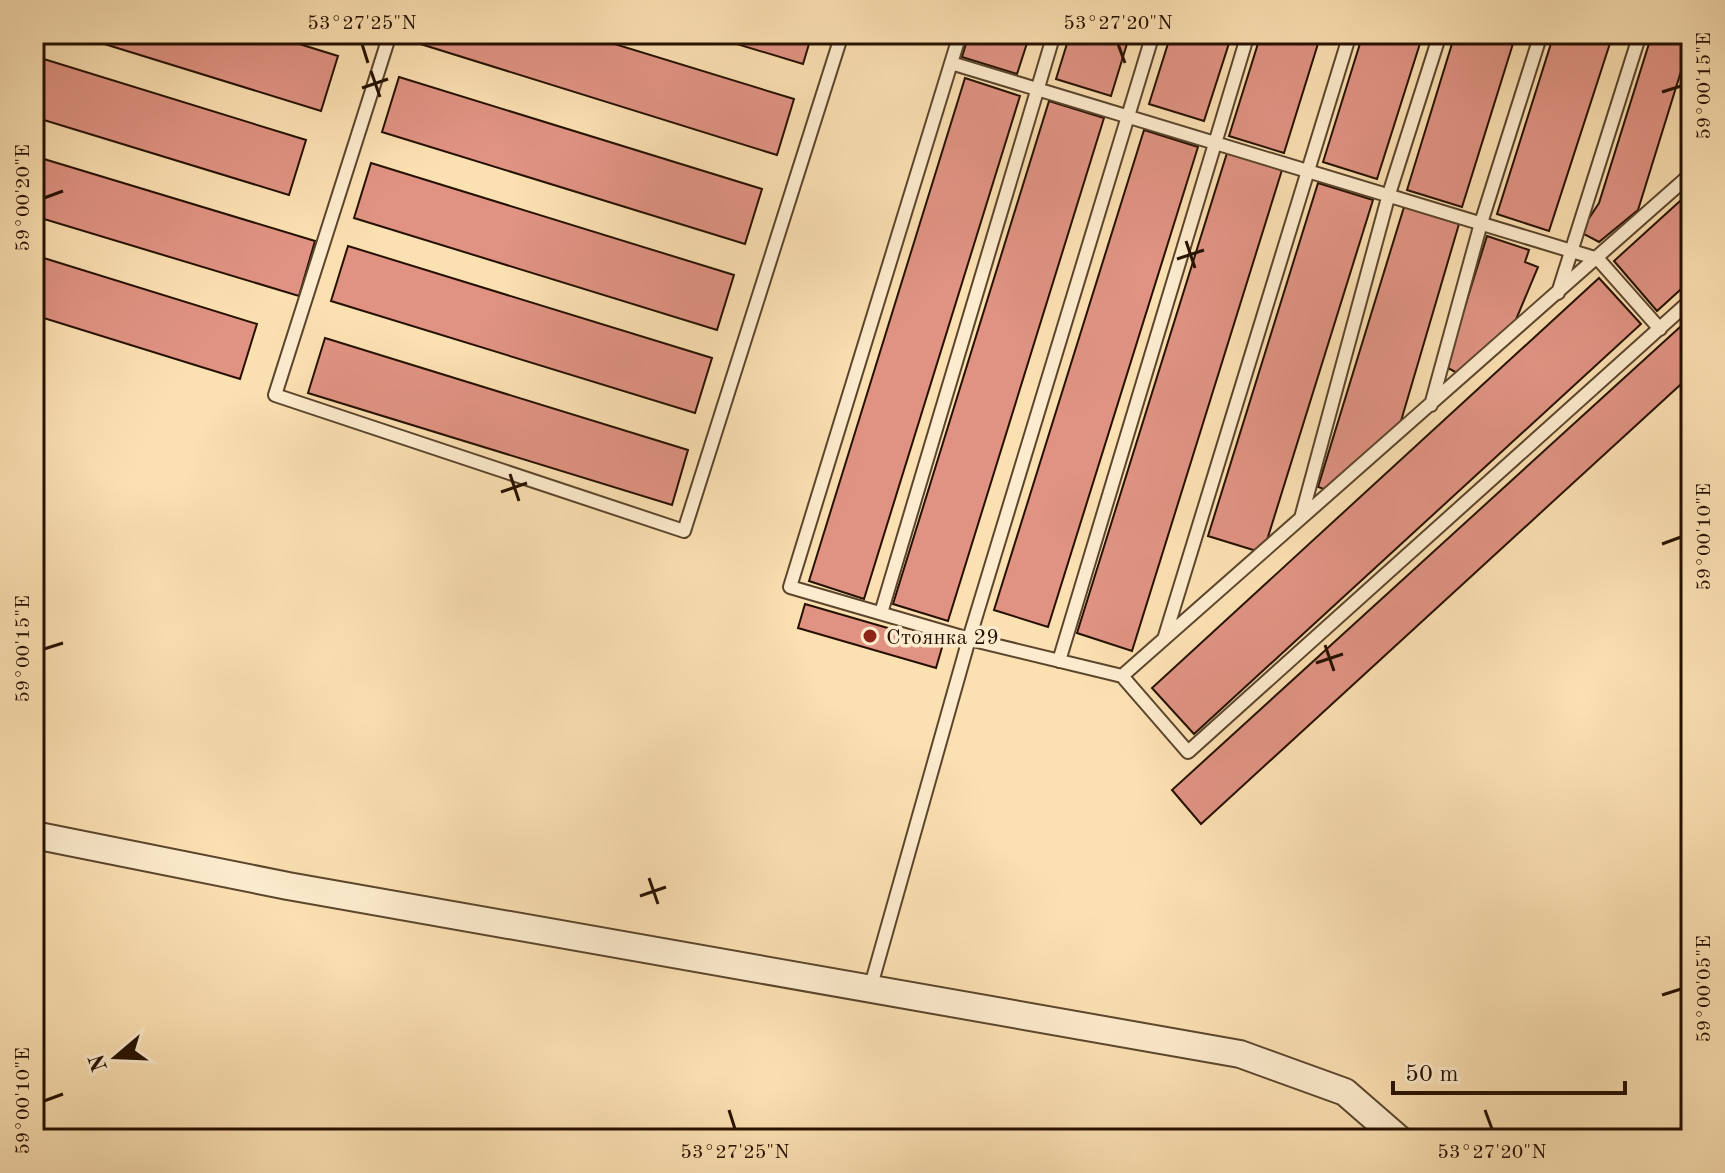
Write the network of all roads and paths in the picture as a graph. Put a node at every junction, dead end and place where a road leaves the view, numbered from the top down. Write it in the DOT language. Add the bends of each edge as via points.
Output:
graph roads {
  1 [pos="390,34"];
  2 [pos="842,34"];
  3 [pos="960,34"];
  4 [pos="1054,34"];
  5 [pos="1153,34"];
  6 [pos="1248,34"];
  7 [pos="1350,34"];
  8 [pos="1440,34"];
  9 [pos="1541,34"];
  10 [pos="1640,34"];
  11 [pos="951,63"];
  12 [pos="1037,88"];
  13 [pos="1129,115"];
  14 [pos="1214,141"];
  15 [pos="1309,170"];
  16 [pos="1691,174"];
  17 [pos="1389,194"];
  18 [pos="1481,223"];
  19 [pos="1571,251"];
  20 [pos="1598,259"];
  21 [pos="1558,293"];
  22 [pos="1691,300"];
  23 [pos="1660,329"];
  24 [pos="1431,405"];
  25 [pos="1301,518"];
  26 [pos="881,613"];
  27 [pos="969,639"];
  28 [pos="1164,639"];
  29 [pos="1059,661"];
  30 [pos="1122,676"];
  31 [pos="34,835"];
  32 [pos="870,989"];
  33 [pos="1399,1139"];
  1 -- 2 [label="lane" via="275,395 684,531"];
  3 -- 11 [label="lane"];
  4 -- 12 [label="lane"];
  5 -- 13 [label="lane"];
  6 -- 14 [label="lane"];
  7 -- 15 [label="lane"];
  8 -- 17 [label="lane"];
  9 -- 18 [label="lane"];
  10 -- 19 [label="lane"];
  11 -- 12 [label="lane"];
  11 -- 26 [label="lane" via="790,587"];
  12 -- 13 [label="lane"];
  12 -- 26 [label="lane"];
  13 -- 14 [label="lane"];
  13 -- 27 [label="lane"];
  14 -- 15 [label="lane"];
  14 -- 29 [label="lane"];
  15 -- 17 [label="lane"];
  15 -- 28 [label="lane"];
  16 -- 20 [label="lane"];
  17 -- 18 [label="lane"];
  17 -- 25 [label="lane"];
  18 -- 19 [label="lane"];
  18 -- 24 [label="lane"];
  19 -- 20 [label="lane"];
  19 -- 21 [label="lane"];
  20 -- 21 [label="lane"];
  20 -- 23 [label="lane"];
  21 -- 24 [label="lane"];
  22 -- 23 [label="lane"];
  23 -- 30 [label="lane" via="1188,752"];
  24 -- 25 [label="lane"];
  25 -- 28 [label="lane"];
  26 -- 27 [label="lane"];
  27 -- 29 [label="lane"];
  27 -- 32 [label="lane"];
  28 -- 30 [label="lane"];
  29 -- 30 [label="lane"];
  31 -- 32 [label="street" via="288,886"];
  32 -- 33 [label="street" via="1240,1054 1345,1092"];
}
